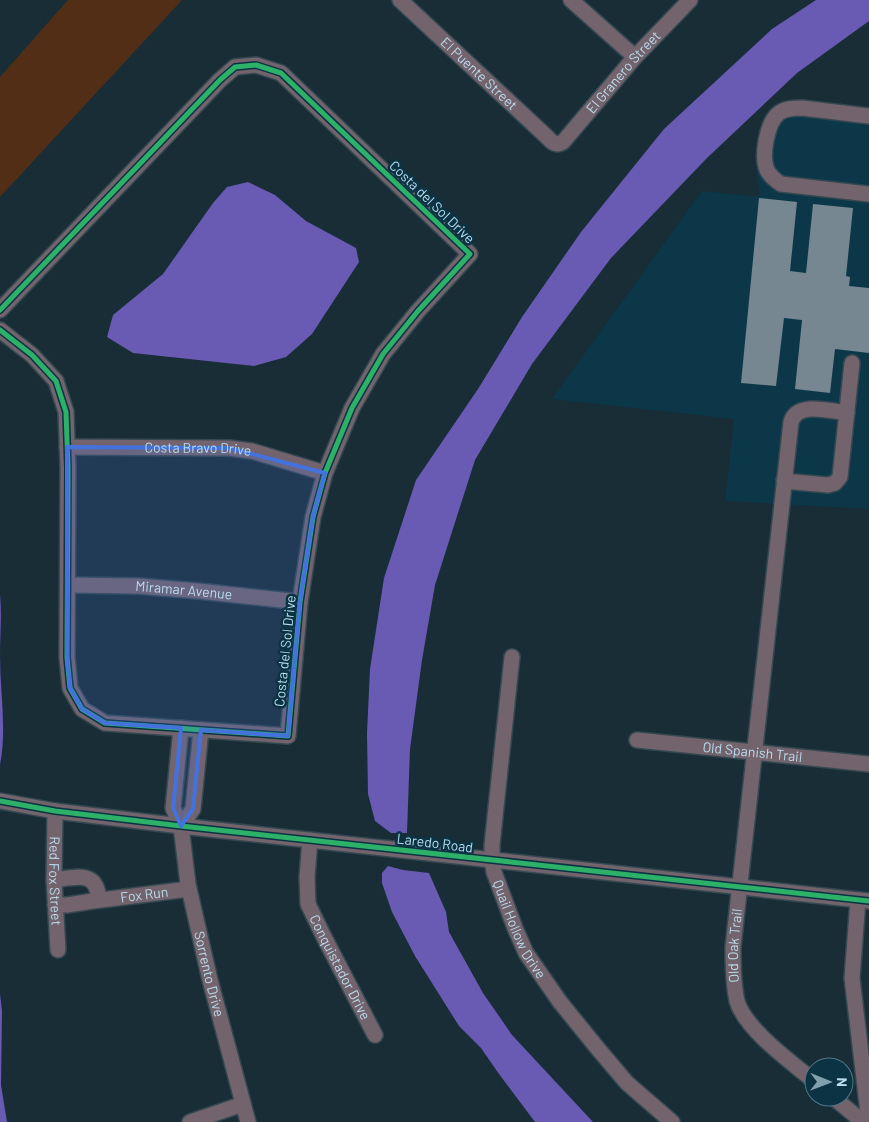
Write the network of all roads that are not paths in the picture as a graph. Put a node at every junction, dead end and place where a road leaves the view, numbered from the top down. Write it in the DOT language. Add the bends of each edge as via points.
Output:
graph roads {
  1 [pos="400,0"];
  2 [pos="572,0"];
  3 [pos="690,0"];
  4 [pos="635,57"];
  5 [pos="869,116"];
  6 [pos="558,144"];
  7 [pos="869,194"];
  8 [pos="0,310"];
  9 [pos="0,330"];
  10 [pos="852,363"];
  11 [pos="847,413"];
  12 [pos="68,446"];
  13 [pos="325,474"];
  14 [pos="784,482"];
  15 [pos="68,585"];
  16 [pos="300,602"];
  17 [pos="512,657"];
  18 [pos="181,728"];
  19 [pos="201,730"];
  20 [pos="637,740"];
  21 [pos="754,751"];
  22 [pos="869,764"];
  23 [pos="0,801"];
  24 [pos="54,811"];
  25 [pos="181,826"];
  26 [pos="310,840"];
  27 [pos="492,861"];
  28 [pos="54,880"];
  29 [pos="739,888"];
  30 [pos="189,890"];
  31 [pos="99,900"];
  32 [pos="863,901"];
  33 [pos="55,905"];
  34 [pos="58,950"];
  35 [pos="375,1035"];
  36 [pos="804,1073"];
  37 [pos="243,1104"];
  38 [pos="845,1107"];
  39 [pos="869,1121"];
  40 [pos="190,1122"];
  41 [pos="248,1122"];
  42 [pos="672,1122"];
  43 [pos="863,1122"];
  1 -- 6 [label="street, El Puente Street" via="554,144"];
  2 -- 4 [label="street"];
  3 -- 4 [label="street, El Granero Street"];
  4 -- 6 [label="street, El Granero Street"];
  5 -- 7 [label="street" via="802,108 784,110 770,125 764,156 766,168 781,184"];
  8 -- 13 [label="street, Costa del Sol Drive" via="235,67 256,65 281,73 470,254 383,354 352,408"];
  9 -- 12 [label="street, Costa del Sol Drive" via="32,355 56,381 66,412"];
  10 -- 11 [label="street"];
  11 -- 14 [label="street, Old Oak Trail" via="808,409 794,415"];
  11 -- 14 [label="street" via="841,472 837,480 832,485"];
  12 -- 13 [label="street, Costa Bravo Drive" via="229,448 252,451"];
  12 -- 15 [label="street, Costa del Sol Drive"];
  13 -- 16 [label="street, Costa del Sol Drive" via="313,517"];
  14 -- 21 [label="street, Old Oak Trail"];
  15 -- 16 [label="street, Miramar Avenue" via="138,586"];
  15 -- 18 [label="street, Costa del Sol Drive" via="70,688 82,709 105,723"];
  16 -- 19 [label="street, Costa del Sol Drive" via="288,736"];
  17 -- 27 [label="street, Quail Hollow Drive"];
  18 -- 19 [label="street, Costa del Sol Drive"];
  18 -- 25 [label="street, Sorrento Drive" via="173,808"];
  19 -- 25 [label="street" via="194,809"];
  20 -- 21 [label="street, Old Spanish Trail"];
  21 -- 22 [label="street, Old Spanish Trail"];
  21 -- 29 [label="street, Old Oak Trail"];
  23 -- 24 [label="street, Laredo Road"];
  24 -- 25 [label="street, Laredo Road"];
  24 -- 28 [label="street, Red Fox Street"];
  25 -- 26 [label="street, Laredo Road"];
  25 -- 30 [label="street, Sorrento Drive"];
  26 -- 27 [label="street, Laredo Road"];
  26 -- 35 [label="street, Conquistador Drive" via="308,904"];
  27 -- 29 [label="street, Laredo Road"];
  27 -- 42 [label="street, Quail Hollow Drive" via="526,953 560,1002 627,1083"];
  28 -- 31 [label="street" via="92,880"];
  28 -- 33 [label="street, Red Fox Street"];
  29 -- 32 [label="street, Laredo Road"];
  29 -- 36 [label="street, Old Oak Trail" via="733,947 737,1002 750,1024"];
  30 -- 31 [label="street, Fox Run"];
  30 -- 37 [label="street, Sorrento Drive"];
  31 -- 33 [label="street, Fox Run"];
  32 -- 39 [label="street" via="852,978"];
  33 -- 34 [label="street, Red Fox Street"];
  37 -- 40 [label="street"];
  37 -- 41 [label="street, Sorrento Drive"];
  38 -- 43 [label="street"];
}
